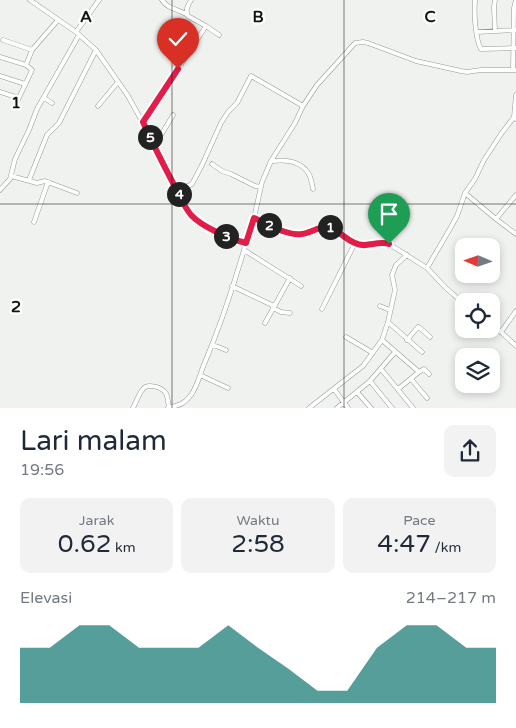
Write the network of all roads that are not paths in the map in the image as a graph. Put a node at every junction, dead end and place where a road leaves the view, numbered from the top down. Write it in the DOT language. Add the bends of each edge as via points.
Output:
graph roads {
  1 [pos="30,0"];
  2 [pos="99,0"];
  3 [pos="162,0"];
  4 [pos="191,0"];
  5 [pos="475,0"];
  6 [pos="494,0"];
  7 [pos="516,0"];
  8 [pos="515,12"];
  9 [pos="188,16"];
  10 [pos="58,20"];
  11 [pos="206,26"];
  12 [pos="514,30"];
  13 [pos="495,31"];
  14 [pos="477,32"];
  15 [pos="77,34"];
  16 [pos="219,35"];
  17 [pos="3,40"];
  18 [pos="515,48"];
  19 [pos="32,50"];
  20 [pos="96,50"];
  21 [pos="0,57"];
  22 [pos="26,65"];
  23 [pos="515,70"];
  24 [pos="0,76"];
  25 [pos="118,82"];
  26 [pos="25,84"];
  27 [pos="0,92"];
  28 [pos="516,95"];
  29 [pos="44,98"];
  30 [pos="52,104"];
  31 [pos="98,106"];
  32 [pos="302,106"];
  33 [pos="173,115"];
  34 [pos="515,118"];
  35 [pos="143,122"];
  36 [pos="154,147"];
  37 [pos="272,161"];
  38 [pos="212,164"];
  39 [pos="11,176"];
  40 [pos="28,180"];
  41 [pos="48,182"];
  42 [pos="261,187"];
  43 [pos="176,189"];
  44 [pos="314,189"];
  45 [pos="0,190"];
  46 [pos="77,193"];
  47 [pos="465,193"];
  48 [pos="516,195"];
  49 [pos="254,218"];
  50 [pos="496,219"];
  51 [pos="34,222"];
  52 [pos="516,234"];
  53 [pos="246,243"];
  54 [pos="355,244"];
  55 [pos="244,250"];
  56 [pos="407,255"];
  57 [pos="427,268"];
  58 [pos="290,278"];
  59 [pos="232,286"];
  60 [pos="301,286"];
  61 [pos="455,296"];
  62 [pos="380,306"];
  63 [pos="274,307"];
  64 [pos="322,309"];
  65 [pos="390,310"];
  66 [pos="516,311"];
  67 [pos="290,313"];
  68 [pos="388,322"];
  69 [pos="265,323"];
  70 [pos="501,332"];
  71 [pos="346,337"];
  72 [pos="430,337"];
  73 [pos="382,340"];
  74 [pos="407,340"];
  75 [pos="213,345"];
  76 [pos="516,346"];
  77 [pos="226,350"];
  78 [pos="395,352"];
  79 [pos="422,352"];
  80 [pos="373,353"];
  81 [pos="381,369"];
  82 [pos="418,372"];
  83 [pos="429,374"];
  84 [pos="200,375"];
  85 [pos="411,379"];
  86 [pos="370,381"];
  87 [pos="228,388"];
  88 [pos="334,389"];
  89 [pos="398,389"];
  90 [pos="357,392"];
  91 [pos="426,398"];
  92 [pos="184,403"];
  93 [pos="344,403"];
  94 [pos="133,408"];
  95 [pos="168,408"];
  96 [pos="187,408"];
  97 [pos="309,408"];
  98 [pos="337,408"];
  99 [pos="348,408"];
  100 [pos="371,408"];
  101 [pos="392,408"];
  102 [pos="413,408"];
  1 -- 10 [label="street"];
  2 -- 15 [label="street"];
  3 -- 9 [label="street" via="165,5"];
  4 -- 9 [label="street" via="186,12"];
  5 -- 14 [label="street"];
  6 -- 13 [label="street"];
  7 -- 8 [label="street"];
  8 -- 12 [label="street"];
  9 -- 11 [label="street"];
  10 -- 15 [label="street"];
  10 -- 19 [label="street"];
  11 -- 16 [label="street"];
  11 -- 35 [label="street"];
  12 -- 13 [label="street"];
  12 -- 18 [label="street"];
  13 -- 14 [label="street"];
  14 -- 18 [label="street" via="482,50"];
  15 -- 20 [label="street"];
  15 -- 29 [label="street"];
  17 -- 19 [label="street"];
  18 -- 23 [label="street"];
  19 -- 22 [label="street"];
  20 -- 25 [label="street"];
  20 -- 40 [label="street" via="59,123 47,135"];
  21 -- 22 [label="street"];
  22 -- 26 [label="street" via="32,70"];
  23 -- 32 [label="street" via="467,72 416,61 368,43 355,43"];
  24 -- 26 [label="street"];
  25 -- 31 [label="street"];
  25 -- 35 [label="street"];
  26 -- 27 [label="street" via="18,100"];
  28 -- 34 [label="street"];
  29 -- 30 [label="street"];
  29 -- 39 [label="street" via="15,159"];
  32 -- 37 [label="street"];
  32 -- 43 [label="street" via="251,76 221,124 192,184"];
  33 -- 36 [label="street"];
  34 -- 47 [label="street" via="489,151"];
  35 -- 36 [label="street"];
  36 -- 43 [label="street"];
  37 -- 42 [label="street"];
  37 -- 44 [label="street" via="288,160 299,165 306,170"];
  38 -- 42 [label="street"];
  39 -- 40 [label="street"];
  39 -- 45 [label="street"];
  40 -- 41 [label="street"];
  41 -- 46 [label="street"];
  41 -- 51 [label="street"];
  42 -- 49 [label="street"];
  43 -- 53 [label="street" via="192,216 225,236"];
  47 -- 50 [label="street"];
  47 -- 57 [label="street" via="452,227"];
  48 -- 50 [label="street"];
  49 -- 53 [label="street"];
  49 -- 54 [label="street" via="297,234 327,226"];
  50 -- 52 [label="street"];
  53 -- 55 [label="street"];
  54 -- 56 [label="street" via="389,244"];
  54 -- 64 [label="street"];
  55 -- 58 [label="street"];
  55 -- 59 [label="street"];
  56 -- 57 [label="street"];
  56 -- 65 [label="street" via="396,265 392,275 395,290"];
  57 -- 61 [label="street"];
  58 -- 60 [label="street"];
  58 -- 63 [label="street"];
  59 -- 63 [label="street"];
  59 -- 75 [label="street"];
  62 -- 65 [label="street"];
  63 -- 67 [label="street"];
  63 -- 69 [label="street"];
  65 -- 68 [label="street"];
  66 -- 70 [label="street"];
  68 -- 73 [label="street"];
  68 -- 74 [label="street"];
  70 -- 76 [label="street"];
  71 -- 80 [label="street"];
  72 -- 74 [label="street" via="418,327"];
  73 -- 78 [label="street"];
  73 -- 80 [label="street"];
  74 -- 79 [label="street"];
  75 -- 77 [label="street"];
  75 -- 84 [label="street"];
  78 -- 81 [label="street"];
  78 -- 82 [label="street"];
  80 -- 88 [label="street" via="363,366"];
  81 -- 86 [label="street"];
  81 -- 89 [label="street"];
  82 -- 83 [label="street" via="424,369"];
  82 -- 85 [label="street"];
  84 -- 87 [label="street"];
  84 -- 92 [label="street" via="197,386"];
  85 -- 89 [label="street"];
  85 -- 91 [label="street"];
  86 -- 90 [label="street"];
  86 -- 101 [label="street"];
  88 -- 93 [label="street"];
  88 -- 97 [label="street"];
  89 -- 102 [label="street"];
  90 -- 93 [label="street"];
  90 -- 100 [label="street"];
  92 -- 95 [label="street"];
  92 -- 96 [label="street"];
  93 -- 98 [label="street"];
  93 -- 99 [label="street"];
  94 -- 95 [label="street" via="142,389 150,386 164,390"];
}
